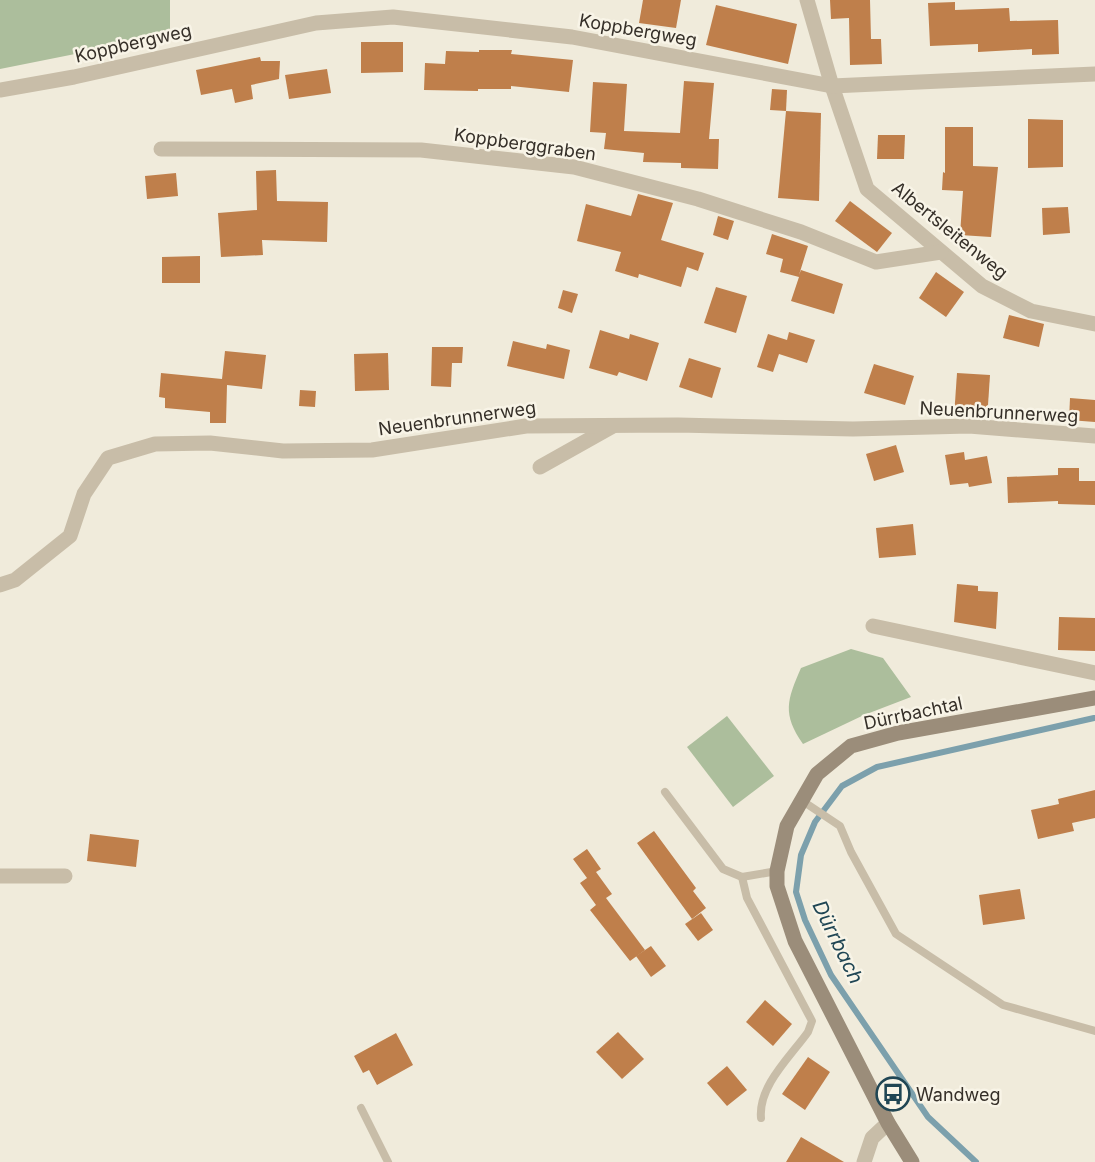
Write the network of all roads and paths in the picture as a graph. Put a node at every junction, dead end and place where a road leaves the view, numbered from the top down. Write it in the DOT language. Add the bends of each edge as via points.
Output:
graph roads {
  1 [pos="807,0"];
  2 [pos="1095,74"];
  3 [pos="832,86"];
  4 [pos="0,90"];
  5 [pos="161,149"];
  6 [pos="941,252"];
  7 [pos="1095,324"];
  8 [pos="614,425"];
  9 [pos="1095,436"];
  10 [pos="540,467"];
  11 [pos="0,585"];
  12 [pos="873,626"];
  13 [pos="1095,674"];
  14 [pos="1095,698"];
  15 [pos="665,792"];
  16 [pos="801,800"];
  17 [pos="777,871"];
  18 [pos="0,876"];
  19 [pos="65,876"];
  20 [pos="742,877"];
  21 [pos="1095,1031"];
  22 [pos="361,1108"];
  23 [pos="761,1118"];
  24 [pos="888,1123"];
  25 [pos="388,1162"];
  26 [pos="864,1162"];
  27 [pos="912,1162"];
  1 -- 3 [label="street, Albertsleitenweg"];
  2 -- 3 [label="street, Koppbergweg"];
  3 -- 4 [label="street, Koppbergweg" via="572,37 393,17 316,23"];
  3 -- 6 [label="street, Albertsleitenweg" via="867,189"];
  5 -- 6 [label="street, Koppberggraben" via="421,150 574,166 698,199 801,232 876,262"];
  6 -- 7 [label="street, Albertsleitenweg" via="982,286 1031,311"];
  8 -- 9 [label="street, Neuenbrunnerweg" via="853,429 969,426"];
  8 -- 10 [label="street"];
  8 -- 11 [label="street, Neuenbrunnerweg" via="526,426 372,450 283,451 210,443 155,444 108,458 84,494 70,537 15,580"];
  12 -- 13 [label="street"];
  14 -- 16 [label="street, Dürrbachtal" via="898,733 851,747 817,774"];
  15 -- 20 [label="lane" via="723,869"];
  16 -- 17 [label="street, Dürrbachtal" via="786,826"];
  16 -- 21 [label="lane" via="840,826 896,934 1003,1005"];
  17 -- 20 [label="lane"];
  17 -- 24 [label="street, Dürrbachtal" via="777,886 795,941"];
  18 -- 19 [label="street"];
  20 -- 23 [label="lane" via="747,898 812,1021 766,1091"];
  22 -- 25 [label="lane"];
  24 -- 26 [label="street" via="872,1138"];
  24 -- 27 [label="street, Dürrbachtal"];
}
